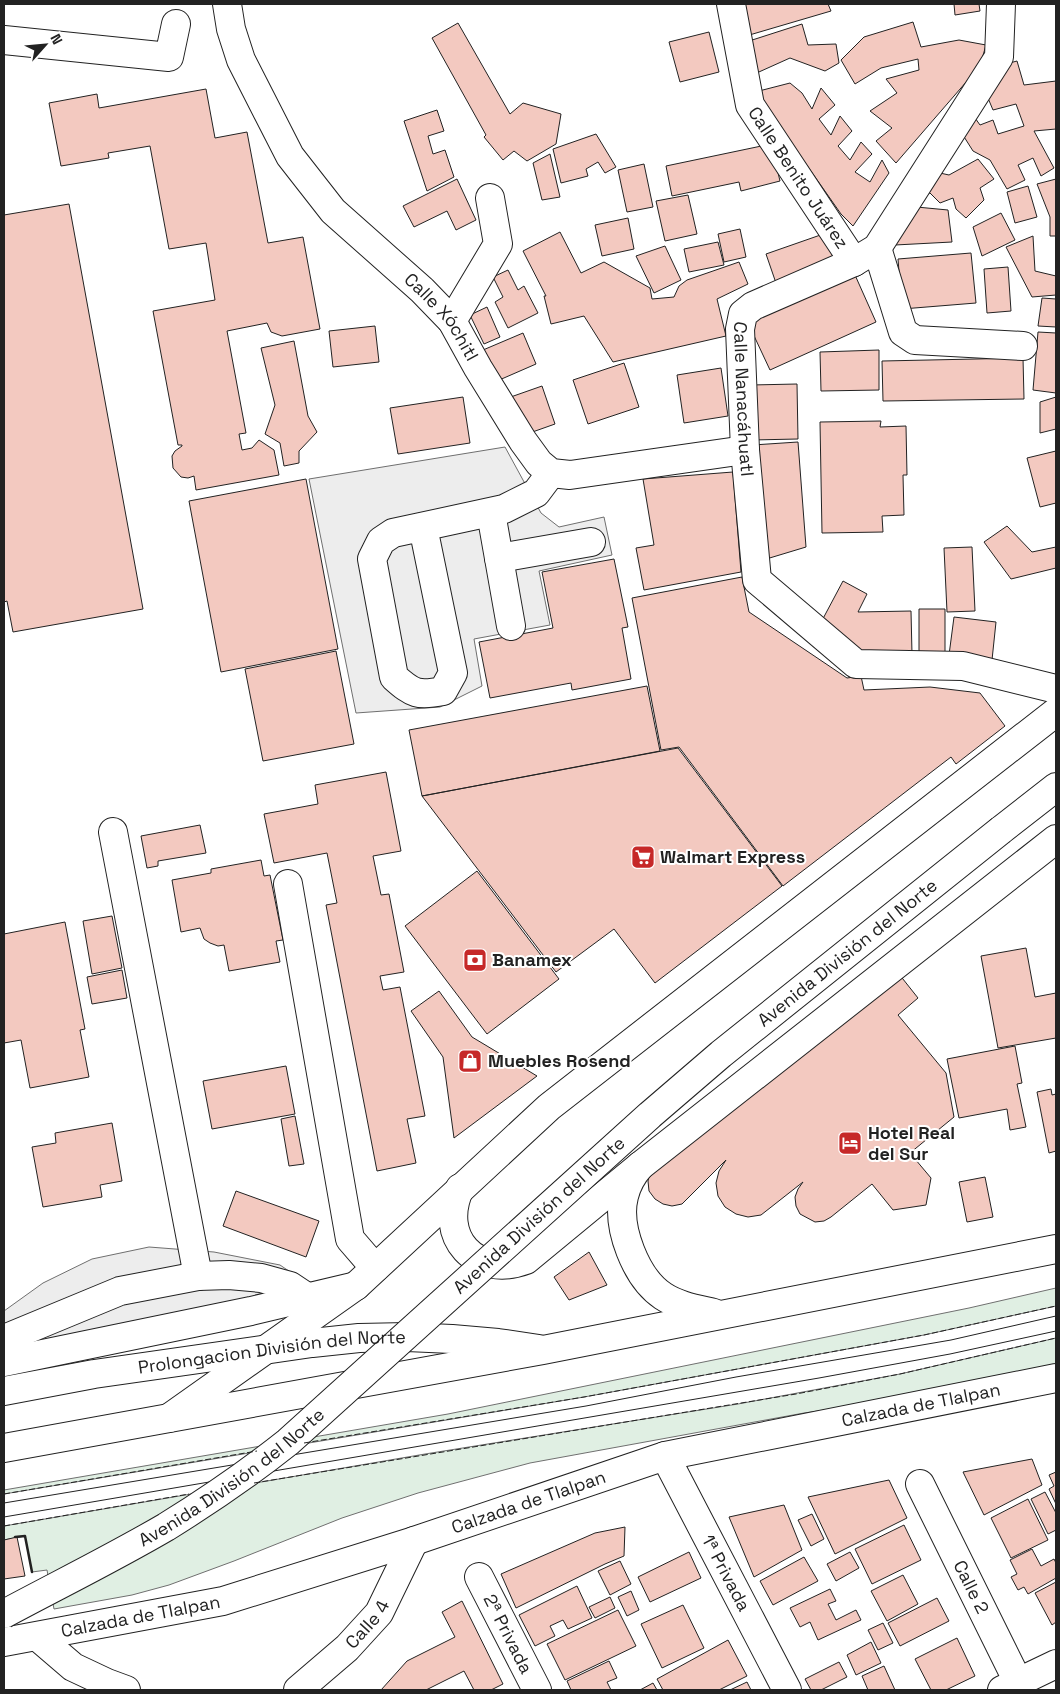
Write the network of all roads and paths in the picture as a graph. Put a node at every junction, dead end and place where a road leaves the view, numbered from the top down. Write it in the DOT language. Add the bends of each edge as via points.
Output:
graph roads {
  1 [pos="227,4"];
  2 [pos="731,4"];
  3 [pos="1001,4"];
  4 [pos="176,24"];
  5 [pos="4,40"];
  6 [pos="490,198"];
  7 [pos="877,248"];
  8 [pos="854,262"];
  9 [pos="452,321"];
  10 [pos="1023,346"];
  11 [pos="745,450"];
  12 [pos="550,473"];
  13 [pos="491,513"];
  14 [pos="423,527"];
  15 [pos="591,542"];
  16 [pos="499,558"];
  17 [pos="511,626"];
  18 [pos="1056,689"];
  19 [pos="1056,712"];
  20 [pos="1056,787"];
  21 [pos="113,832"];
  22 [pos="1056,839"];
  23 [pos="288,884"];
  24 [pos="640,1166"];
  25 [pos="460,1188"];
  26 [pos="1056,1248"];
  27 [pos="198,1276"];
  28 [pos="366,1276"];
  29 [pos="308,1298"];
  30 [pos="720,1315"];
  31 [pos="5,1340"];
  32 [pos="264,1350"];
  33 [pos="543,1350"];
  34 [pos="1056,1378"];
  35 [pos="4,1391"];
  36 [pos="169,1418"];
  37 [pos="4,1448"];
  38 [pos="665,1456"];
  39 [pos="920,1484"];
  40 [pos="414,1541"];
  41 [pos="479,1577"];
  42 [pos="4,1614"];
  43 [pos="38,1637"];
  44 [pos="4,1642"];
  45 [pos="4,1651"];
  46 [pos="1056,1664"];
  47 [pos="1014,1688"];
  48 [pos="126,1690"];
  49 [pos="298,1690"];
  50 [pos="537,1690"];
  51 [pos="788,1690"];
  1 -- 9 [label="main road, Calle Xóchitl" via="231,30 242,60 290,156 333,211"];
  2 -- 8 [label="main road, Calle Benito Juárez" via="750,105"];
  3 -- 7 [label="main road, Calle Nanacáhuatl" via="999,57"];
  4 -- 5 [label="main road" via="170,57"];
  6 -- 9 [label="main road" via="498,244"];
  7 -- 8 [label="main road, Calle Nanacáhuatl"];
  7 -- 10 [label="main road" via="904,332 915,340"];
  8 -- 11 [label="main road, Calle Nanacáhuatl" via="753,306 743,314 740,329"];
  9 -- 12 [label="main road, Calle Xóchitl" via="523,441"];
  11 -- 12 [label="main road" via="570,475"];
  11 -- 18 [label="main road, Calle Nanacáhuatl" via="756,580 856,664 963,666"];
  12 -- 13 [label="main road" via="536,493"];
  13 -- 14 [label="main road"];
  13 -- 16 [label="main road"];
  14 -- 14 [label="main road" via="394,533 381,541 372,559 394,677 407,689 424,695 443,691 453,673"];
  15 -- 16 [label="main road"];
  16 -- 17 [label="main road"];
  19 -- 25 [label="main road" via="548,1107"];
  20 -- 42 [label="main road, Avenida División del Norte, bridge" via="721,1054 288,1442 194,1510"];
  21 -- 27 [label="main road"];
  22 -- 24 [label="main road, Avenida División del Norte"];
  23 -- 28 [label="main road" via="350,1239"];
  24 -- 25 [label="main road, Avenida División del Norte" via="536,1253 514,1265 478,1260 459,1241 452,1214"];
  24 -- 30 [label="main road" via="627,1186 622,1212 623,1226 642,1273 662,1295 674,1302"];
  25 -- 28 [label="main road"];
  26 -- 30 [label="main road"];
  27 -- 29 [label="main road" via="261,1278 290,1286"];
  27 -- 31 [label="main road" via="120,1290"];
  28 -- 29 [label="main road"];
  28 -- 32 [label="main road"];
  29 -- 31 [label="main road"];
  30 -- 33 [label="main road"];
  32 -- 33 [label="main road, Prolongacion División del Norte" via="359,1338 407,1337 498,1343"];
  32 -- 35 [label="main road, Prolongacion División del Norte" via="94,1374"];
  32 -- 36 [label="main road"];
  33 -- 36 [label="main road"];
  34 -- 38 [label="main road, Calzada de Tlalpan"];
  36 -- 37 [label="main road"];
  38 -- 40 [label="main road, Calzada de Tlalpan"];
  38 -- 51 [label="main road, 1ª Privada"];
  39 -- 47 [label="main road, Calle 2"];
  40 -- 43 [label="main road, Calzada de Tlalpan" via="223,1601"];
  40 -- 49 [label="main road, Calle 4" via="379,1613 347,1648"];
  41 -- 50 [label="main road, 2ª Privada"];
  43 -- 44 [label="main road, Calzada de Tlalpan"];
  43 -- 45 [label="main road"];
  43 -- 48 [label="main road" via="73,1667"];
  46 -- 47 [label="main road"];
}
